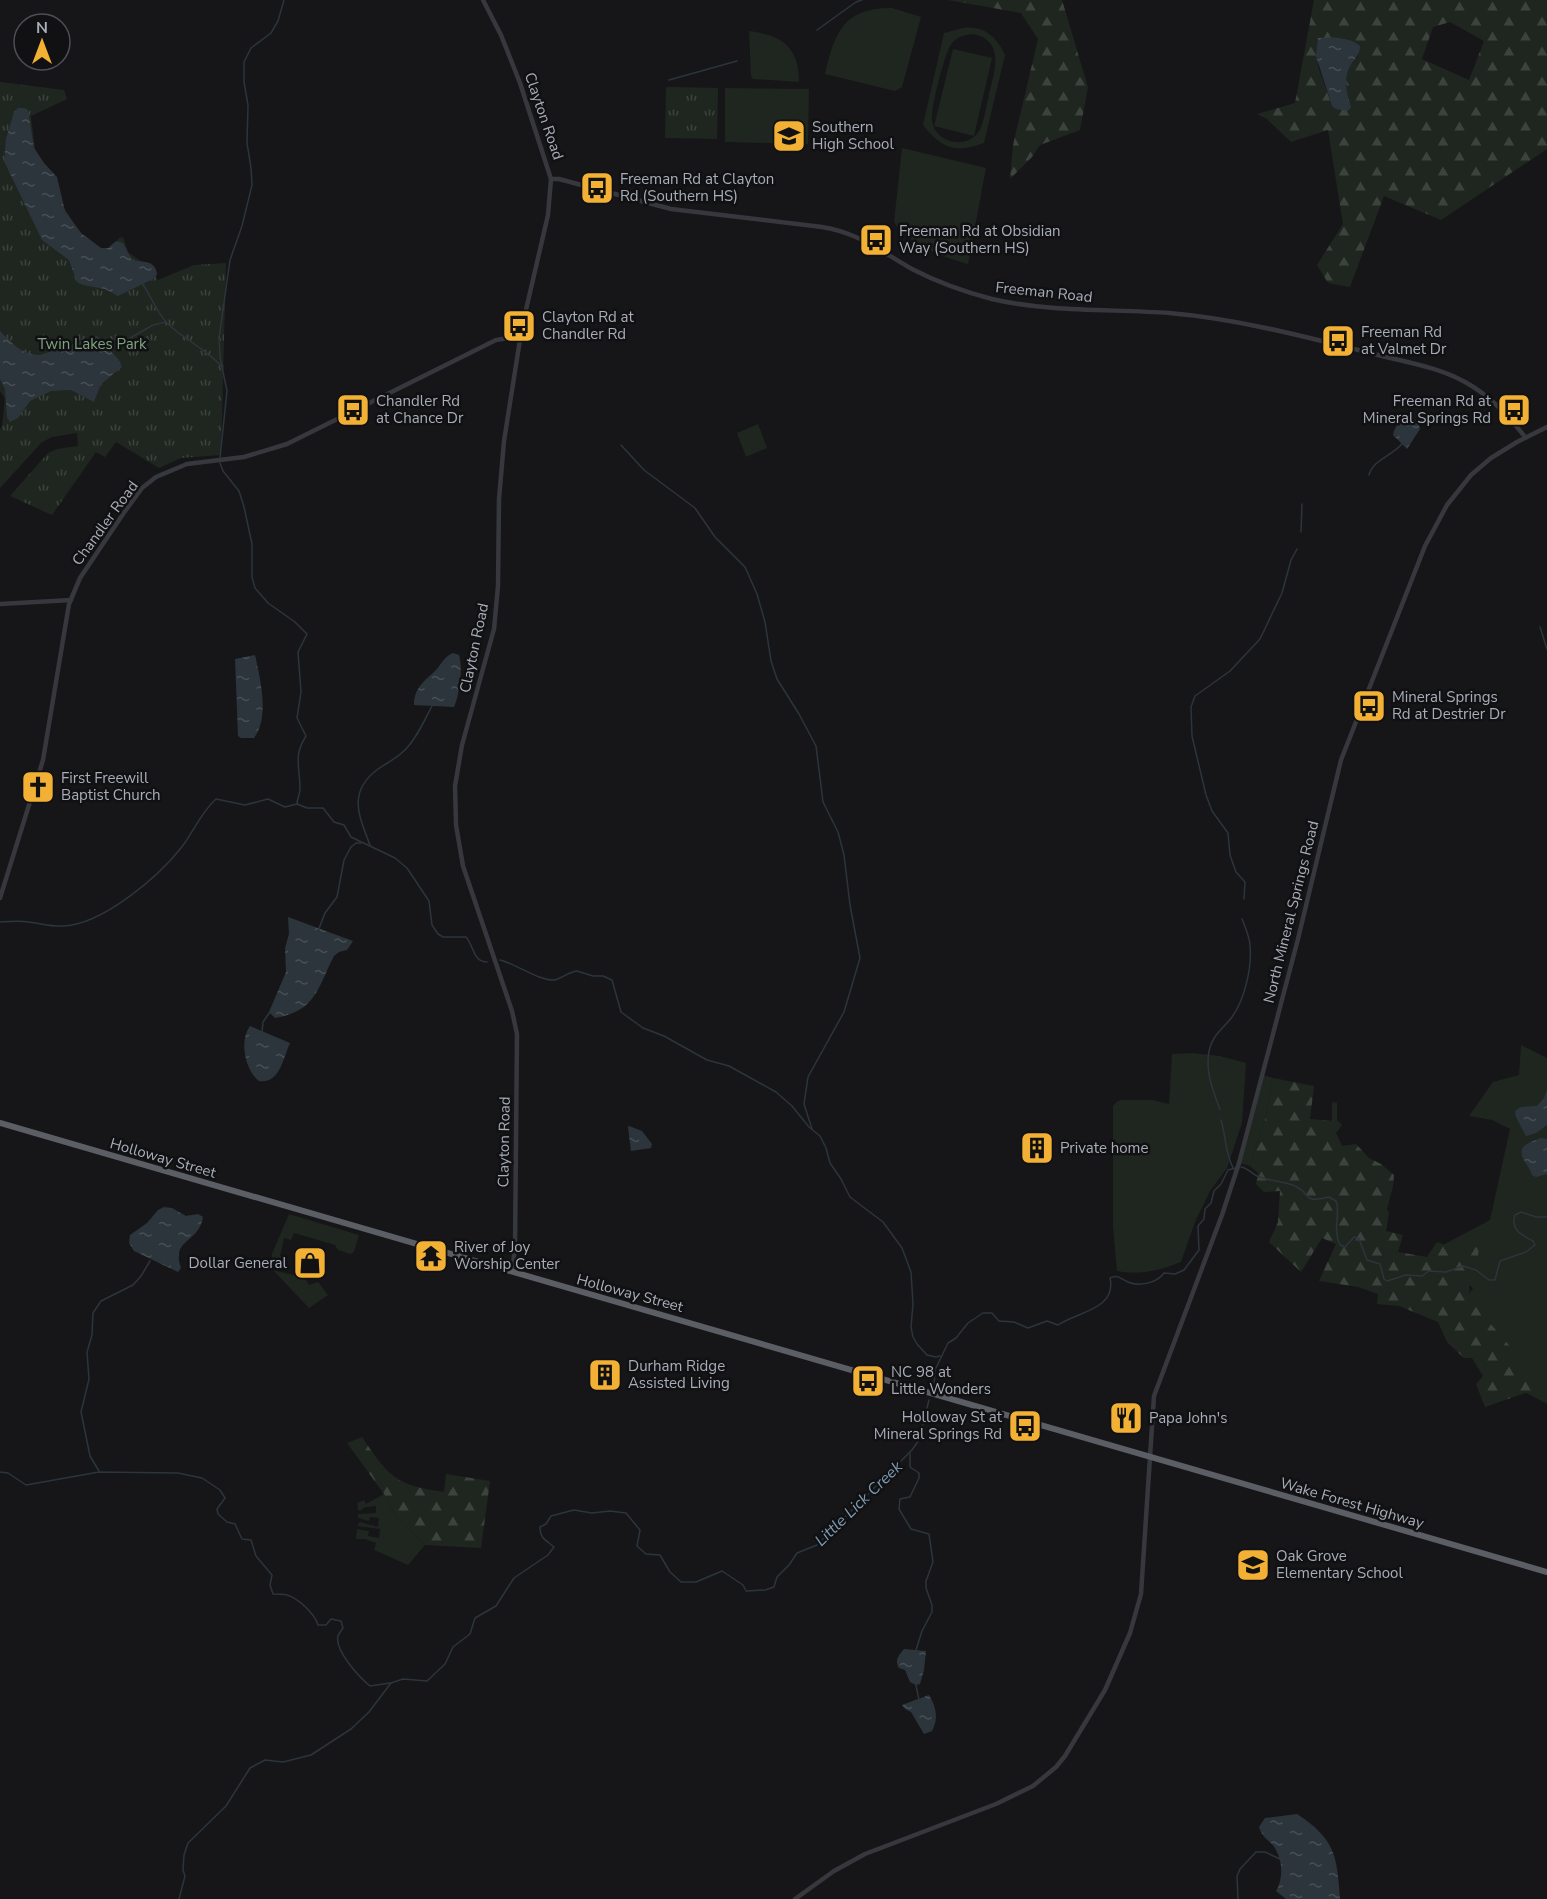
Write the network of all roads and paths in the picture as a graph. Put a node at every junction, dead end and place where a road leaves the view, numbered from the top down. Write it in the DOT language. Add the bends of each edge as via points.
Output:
graph roads {
  1 [pos="483,0"];
  2 [pos="551,179"];
  3 [pos="520,338"];
  4 [pos="1547,428"];
  5 [pos="1525,438"];
  6 [pos="71,600"];
  7 [pos="0,604"];
  8 [pos="0,898"];
  9 [pos="0,1123"];
  10 [pos="512,1272"];
  11 [pos="1150,1456"];
  12 [pos="1547,1572"];
  13 [pos="795,1899"];
  1 -- 2 [label="street, Clayton Road" via="520,83"];
  2 -- 3 [label="street, Clayton Road" via="548,215"];
  2 -- 5 [label="street, Freeman Road" via="671,209 842,231 933,279 996,300 1231,320 1407,362 1450,375 1475,388"];
  3 -- 6 [label="street, Chandler Road" via="496,340 287,444 244,457 187,464 162,474 142,488 130,503 84,572"];
  3 -- 10 [label="street, Clayton Road" via="500,474 495,619 460,755 455,810 463,866 517,1034"];
  4 -- 5 [label="street, North Mineral Springs Road"];
  5 -- 11 [label="street, North Mineral Springs Road" via="1471,475 1430,534 1341,760 1237,1172 1155,1390"];
  6 -- 7 [label="street"];
  6 -- 8 [label="street, Chandler Road" via="43,760"];
  9 -- 10 [label="highway, Holloway Street"];
  10 -- 11 [label="highway, Holloway Street"];
  11 -- 12 [label="highway, Wake Forest Highway"];
  11 -- 13 [label="street, North Mineral Springs Road" via="1142,1586 1136,1618 1105,1690 1065,1756 1044,1778 1022,1792 865,1854"];
}
